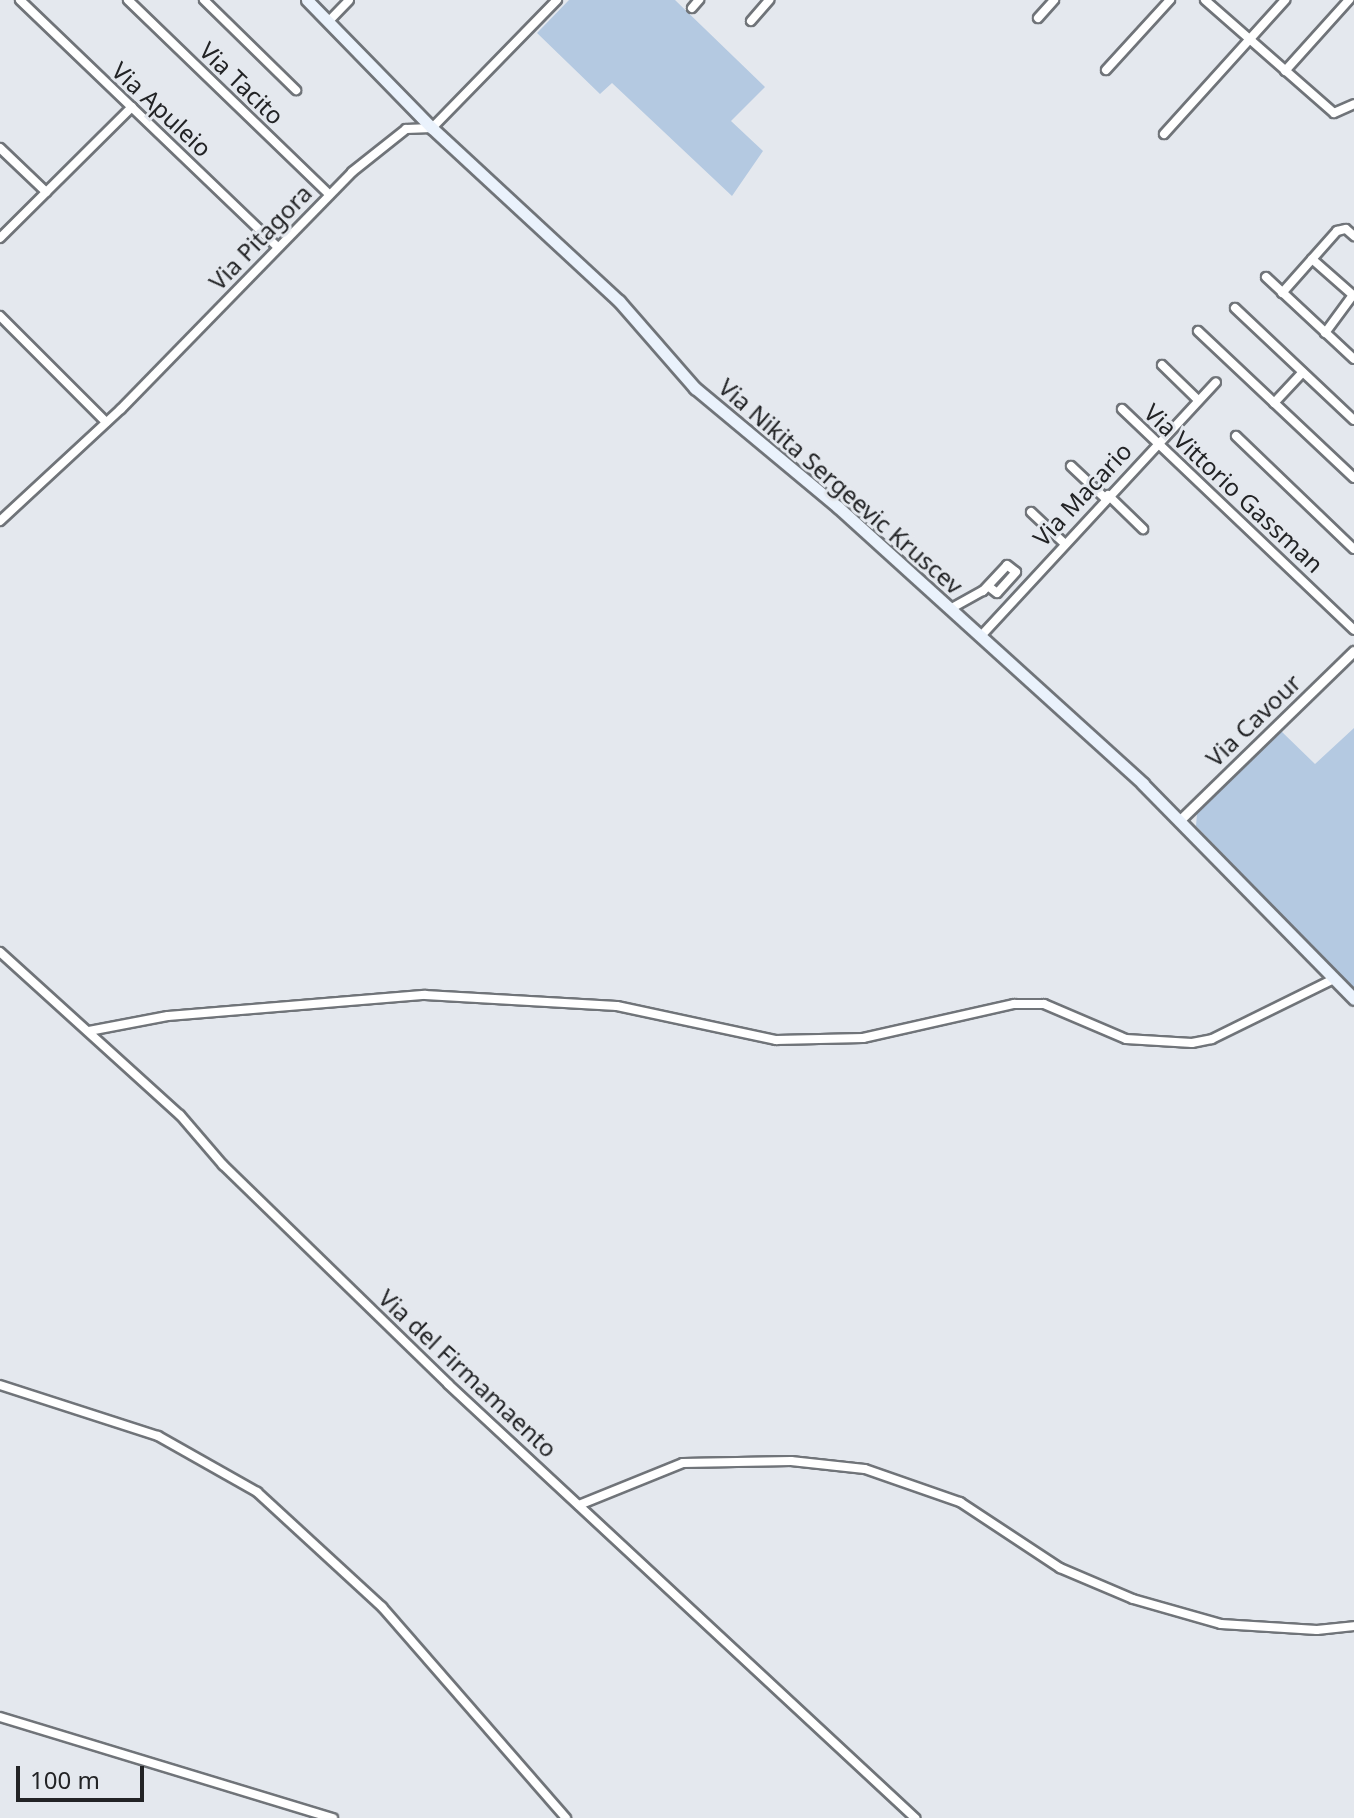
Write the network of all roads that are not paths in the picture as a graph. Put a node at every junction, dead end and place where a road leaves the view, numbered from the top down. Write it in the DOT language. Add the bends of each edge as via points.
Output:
graph roads {
  1 [pos="20,0"];
  2 [pos="128,0"];
  3 [pos="204,0"];
  4 [pos="307,0"];
  5 [pos="349,0"];
  6 [pos="557,0"];
  7 [pos="699,0"];
  8 [pos="769,0"];
  9 [pos="1054,0"];
  10 [pos="1170,0"];
  11 [pos="1205,0"];
  12 [pos="1285,0"];
  13 [pos="1349,0"];
  14 [pos="692,8"];
  15 [pos="1038,18"];
  16 [pos="751,21"];
  17 [pos="328,22"];
  18 [pos="1248,39"];
  19 [pos="1106,70"];
  20 [pos="1285,71"];
  21 [pos="296,90"];
  22 [pos="1354,104"];
  23 [pos="132,107"];
  24 [pos="432,128"];
  25 [pos="1164,134"];
  26 [pos="0,148"];
  27 [pos="46,192"];
  28 [pos="329,194"];
  29 [pos="1354,236"];
  30 [pos="0,238"];
  31 [pos="278,247"];
  32 [pos="1312,259"];
  33 [pos="1266,277"];
  34 [pos="1282,293"];
  35 [pos="1354,296"];
  36 [pos="1235,308"];
  37 [pos="0,316"];
  38 [pos="1198,331"];
  39 [pos="1325,333"];
  40 [pos="1354,359"];
  41 [pos="1162,365"];
  42 [pos="1303,372"];
  43 [pos="1216,382"];
  44 [pos="1198,400"];
  45 [pos="1274,403"];
  46 [pos="1122,409"];
  47 [pos="1354,420"];
  48 [pos="106,422"];
  49 [pos="1236,436"];
  50 [pos="1158,442"];
  51 [pos="1071,466"];
  52 [pos="1354,478"];
  53 [pos="1106,496"];
  54 [pos="1031,512"];
  55 [pos="0,521"];
  56 [pos="1143,529"];
  57 [pos="1064,543"];
  58 [pos="1354,549"];
  59 [pos="1025,587"];
  60 [pos="950,609"];
  61 [pos="1354,630"];
  62 [pos="980,637"];
  63 [pos="1354,651"];
  64 [pos="1181,819"];
  65 [pos="0,952"];
  66 [pos="1334,979"];
  67 [pos="1354,999"];
  68 [pos="89,1031"];
  69 [pos="0,1385"];
  70 [pos="579,1505"];
  71 [pos="1354,1626"];
  72 [pos="0,1717"];
  73 [pos="333,1818"];
  74 [pos="566,1818"];
  75 [pos="915,1818"];
  1 -- 23 [label="street, Via Apuleio"];
  2 -- 28 [label="street, Via Tacito"];
  3 -- 21 [label="street"];
  4 -- 17 [label="main road, Via Nikita Sergeevic Kruscev"];
  5 -- 17 [label="street"];
  6 -- 24 [label="street"];
  7 -- 14 [label="street"];
  8 -- 16 [label="street"];
  9 -- 15 [label="street"];
  10 -- 19 [label="street"];
  11 -- 18 [label="street"];
  12 -- 18 [label="street"];
  13 -- 20 [label="street"];
  17 -- 24 [label="main road, Via Nikita Sergeevic Kruscev"];
  18 -- 20 [label="street"];
  18 -- 25 [label="street"];
  20 -- 22 [label="street" via="1334,113"];
  23 -- 27 [label="street"];
  23 -- 31 [label="street, Via Apuleio"];
  24 -- 28 [label="street, Via Pitagora" via="406,129 383,143"];
  24 -- 60 [label="main road, Via Nikita Sergeevic Kruscev" via="612,294 695,388"];
  26 -- 27 [label="street"];
  27 -- 30 [label="street"];
  28 -- 31 [label="street, Via Pitagora"];
  29 -- 32 [label="street" via="1342,228"];
  31 -- 48 [label="street, Via Pitagora"];
  32 -- 34 [label="street"];
  32 -- 35 [label="street"];
  33 -- 34 [label="street"];
  34 -- 39 [label="street"];
  35 -- 39 [label="street"];
  36 -- 42 [label="street"];
  37 -- 48 [label="street"];
  38 -- 45 [label="street"];
  39 -- 40 [label="street"];
  41 -- 44 [label="street"];
  42 -- 45 [label="street"];
  42 -- 47 [label="street"];
  43 -- 44 [label="street, Via Macario"];
  44 -- 50 [label="street, Via Macario"];
  45 -- 52 [label="street"];
  46 -- 50 [label="street, Via Vittorio Gassman"];
  48 -- 55 [label="street, Via Pitagora"];
  49 -- 58 [label="street"];
  50 -- 53 [label="street, Via Macario"];
  50 -- 61 [label="street, Via Vittorio Gassman"];
  51 -- 53 [label="street"];
  53 -- 56 [label="street"];
  53 -- 57 [label="street, Via Macario"];
  54 -- 57 [label="street"];
  57 -- 59 [label="street, Via Macario"];
  59 -- 60 [label="street" via="1012,576 997,593 988,586"];
  59 -- 62 [label="street, Via Macario"];
  60 -- 62 [label="main road, Via Nikita Sergeevic Kruscev"];
  62 -- 64 [label="main road, Via Nikita Sergeevic Kruscev"];
  63 -- 64 [label="street, Via Cavour"];
  64 -- 66 [label="main road, Via Nikita Sergeevic Kruscev"];
  65 -- 68 [label="street, Via del Firmamaento"];
  66 -- 67 [label="main road, Via Nikita Sergeevic Kruscev"];
  66 -- 68 [label="street" via="1212,1039 1192,1043 1126,1039 1044,1004 1014,1004 863,1038 776,1040 617,1006 425,995 168,1016"];
  68 -- 70 [label="street, Via del Firmamaento" via="426,1363"];
  69 -- 74 [label="street" via="158,1436 257,1492 382,1607"];
  70 -- 71 [label="street" via="683,1463 791,1461 865,1469 960,1502 1060,1568 1133,1599 1221,1624"];
  70 -- 75 [label="street, Via del Firmamaento"];
  72 -- 73 [label="street"];
}
